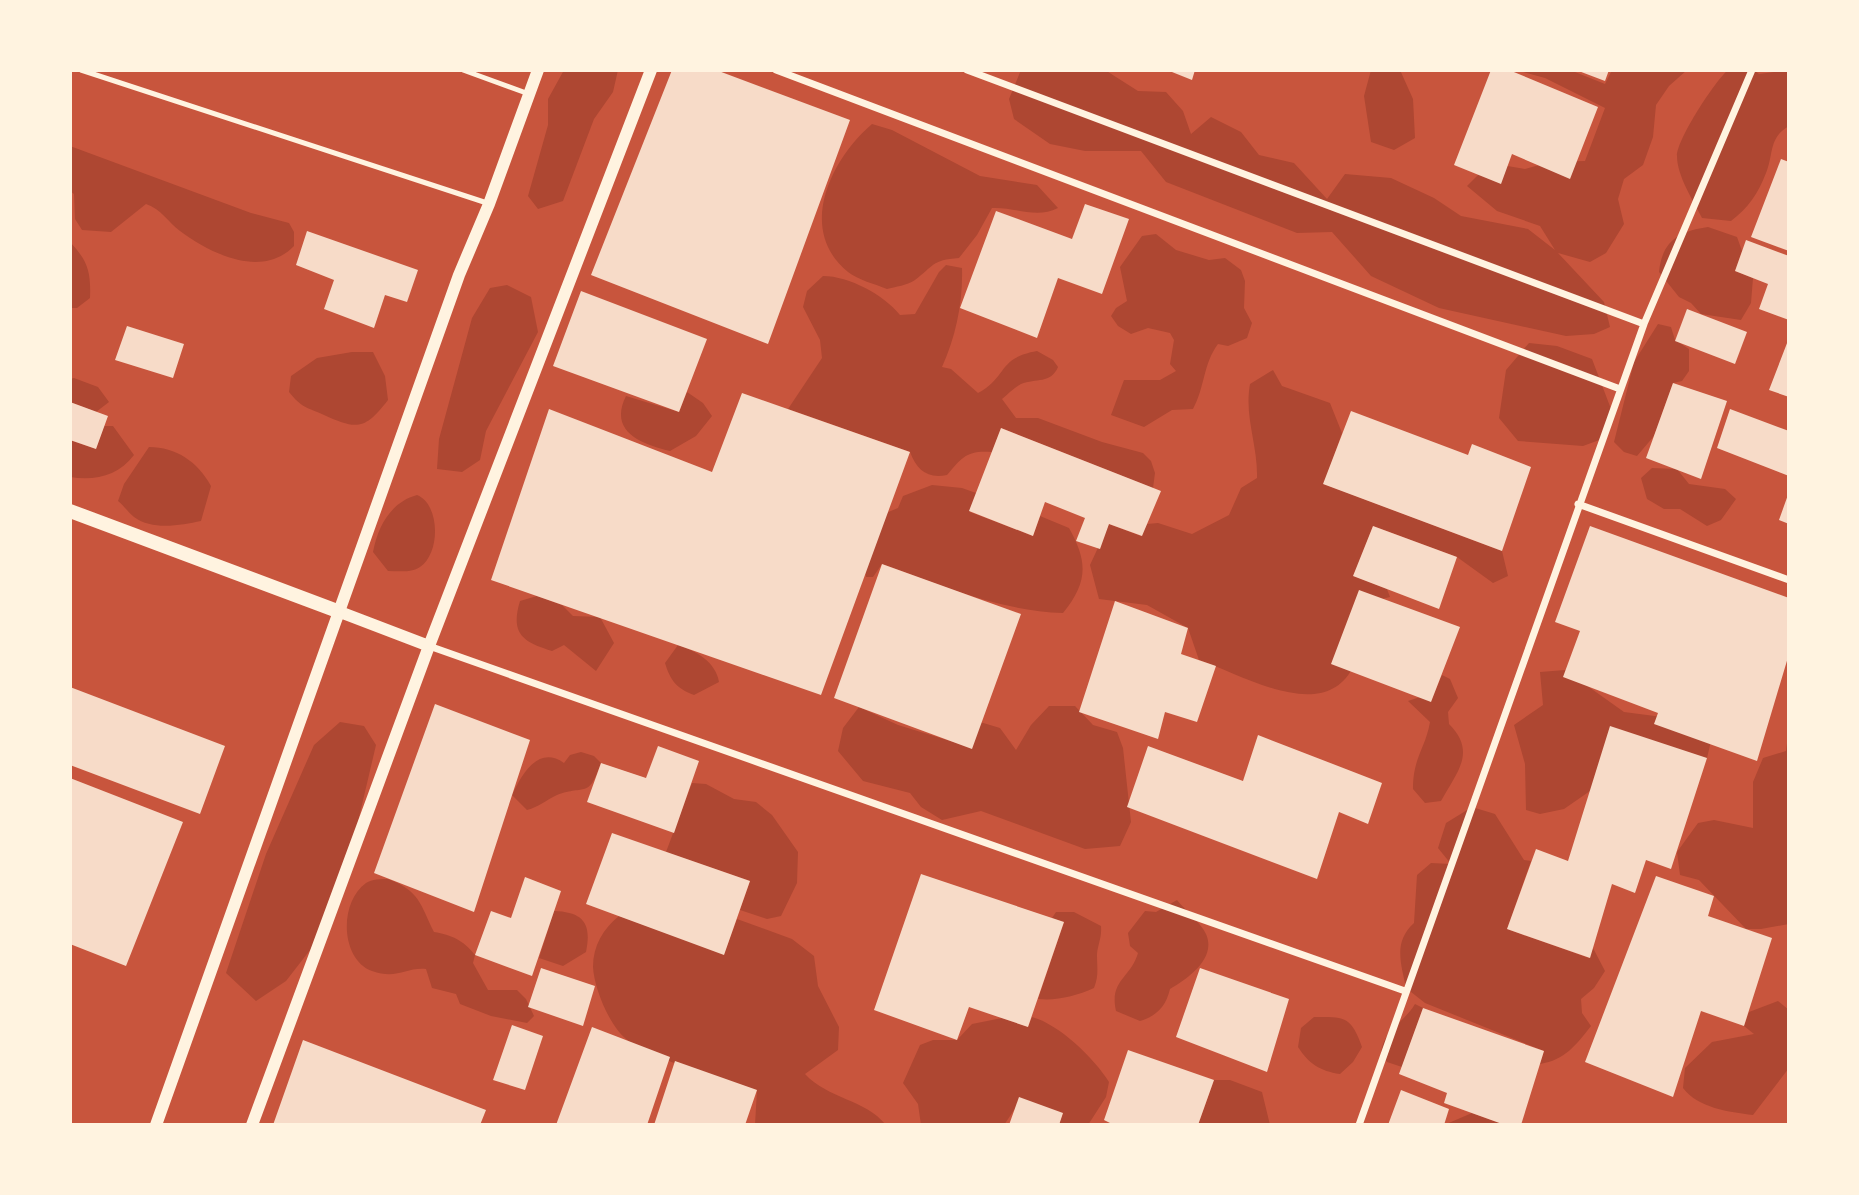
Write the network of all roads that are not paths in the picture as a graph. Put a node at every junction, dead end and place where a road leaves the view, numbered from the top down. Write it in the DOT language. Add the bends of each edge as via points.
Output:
graph roads {
  1 [pos="81,70"];
  2 [pos="463,70"];
  3 [pos="538,70"];
  4 [pos="651,70"];
  5 [pos="776,70"];
  6 [pos="967,70"];
  7 [pos="1752,70"];
  8 [pos="530,94"];
  9 [pos="489,204"];
  10 [pos="1644,324"];
  11 [pos="1620,389"];
  12 [pos="1578,504"];
  13 [pos="70,511"];
  14 [pos="1789,580"];
  15 [pos="340,612"];
  16 [pos="429,646"];
  17 [pos="1405,991"];
  18 [pos="156,1125"];
  19 [pos="252,1125"];
  20 [pos="1359,1125"];
  1 -- 9 [label="lane"];
  2 -- 8 [label="lane"];
  3 -- 8 [label="street"];
  4 -- 16 [label="street"];
  5 -- 11 [label="street"];
  6 -- 10 [label="street"];
  7 -- 10 [label="street"];
  8 -- 9 [label="street"];
  9 -- 15 [label="street" via="458,275"];
  10 -- 11 [label="street"];
  11 -- 12 [label="street"];
  12 -- 14 [label="street"];
  12 -- 17 [label="street"];
  13 -- 15 [label="main road"];
  15 -- 16 [label="street"];
  15 -- 18 [label="street"];
  16 -- 17 [label="street"];
  16 -- 19 [label="street"];
  17 -- 20 [label="street"];
}
